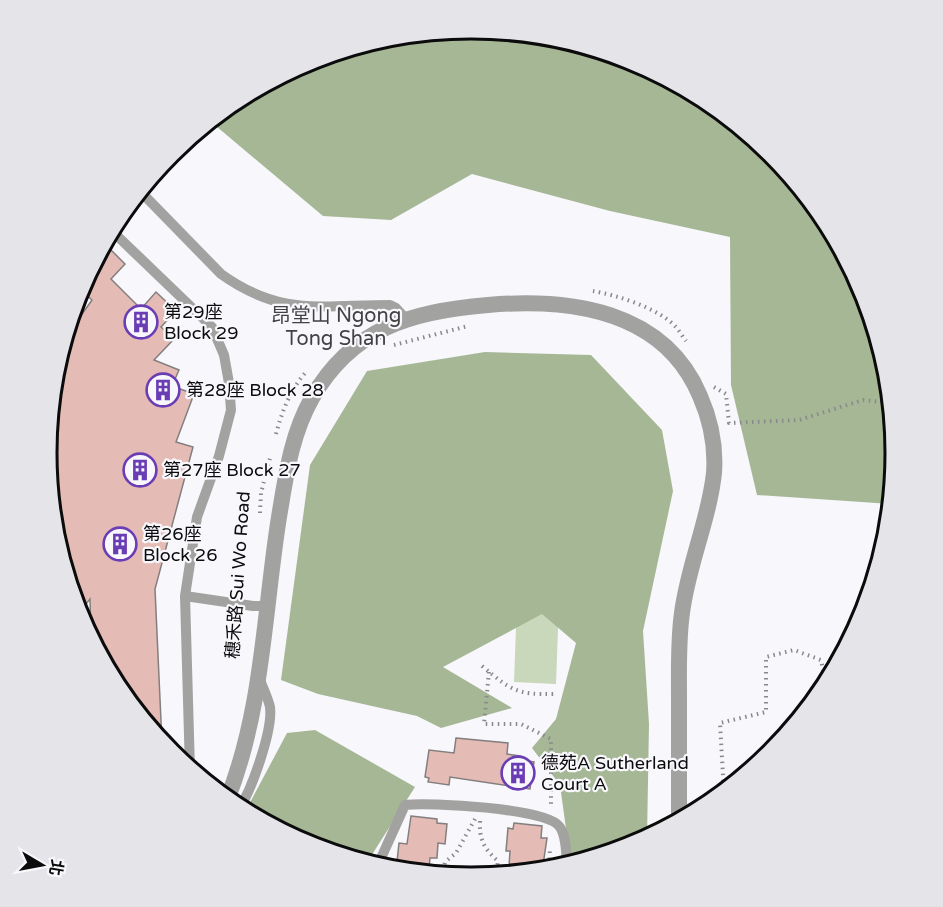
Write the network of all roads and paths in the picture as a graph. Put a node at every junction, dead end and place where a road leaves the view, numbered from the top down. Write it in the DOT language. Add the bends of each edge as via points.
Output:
graph roads {
  1 [pos="146,197"];
  2 [pos="118,237"];
  3 [pos="583,289"];
  4 [pos="406,319"];
  5 [pos="472,325"];
  6 [pos="393,345"];
  7 [pos="692,349"];
  8 [pos="310,368"];
  9 [pos="715,394"];
  10 [pos="882,402"];
  11 [pos="722,412"];
  12 [pos="724,424"];
  13 [pos="274,441"];
  14 [pos="272,451"];
  15 [pos="260,516"];
  16 [pos="185,596"];
  17 [pos="268,606"];
  18 [pos="482,666"];
  19 [pos="489,672"];
  20 [pos="823,672"];
  21 [pos="259,677"];
  22 [pos="555,694"];
  23 [pos="190,757"];
  24 [pos="723,782"];
  25 [pos="229,790"];
  26 [pos="244,800"];
  27 [pos="480,807"];
  28 [pos="679,812"];
  29 [pos="465,814"];
  30 [pos="551,818"];
  31 [pos="566,857"];
  32 [pos="385,859"];
  33 [pos="444,867"];
  34 [pos="497,867"];
  1 -- 4 [label="lane" via="220,274 257,296 296,307 390,305"];
  2 -- 16 [label="lane" via="212,327 230,383 231,410 196,517"];
  3 -- 7 [label="path" via="644,306 674,324"];
  4 -- 17 [label="street, 穗禾路 Sui Wo Road" via="354,346 325,377 305,411 289,460"];
  4 -- 28 [label="street, 穗禾路 Sui Wo Road" via="497,304 561,306 606,313 656,338 675,356 697,390 712,432 714,460 712,488 687,578 681,616"];
  5 -- 6 [label="path"];
  8 -- 13 [label="path" via="297,383"];
  9 -- 10 [label="path" via="711,385 726,394 729,423 799,420 863,400"];
  11 -- 12 [label="path"];
  14 -- 15 [label="path, 穗禾路 Sui Wo Road" via="261,494"];
  16 -- 17 [label="lane"];
  16 -- 23 [label="lane"];
  17 -- 21 [label="street, 穗禾路 Sui Wo Road"];
  18 -- 19 [label="path"];
  19 -- 22 [label="path" via="510,689 530,695"];
  19 -- 30 [label="path" via="484,724 521,724 551,739"];
  20 -- 24 [label="path" via="821,660 795,650 766,657 766,712 720,723"];
  21 -- 25 [label="street, 穗禾路 Sui Wo Road"];
  21 -- 26 [label="lane" via="270,706 270,721"];
  27 -- 30 [label="lane"];
  27 -- 32 [label="lane" via="405,805"];
  27 -- 34 [label="path" via="480,830 486,851 498,861"];
  29 -- 33 [label="path" via="477,814"];
  30 -- 31 [label="lane" via="562,831"];
}
